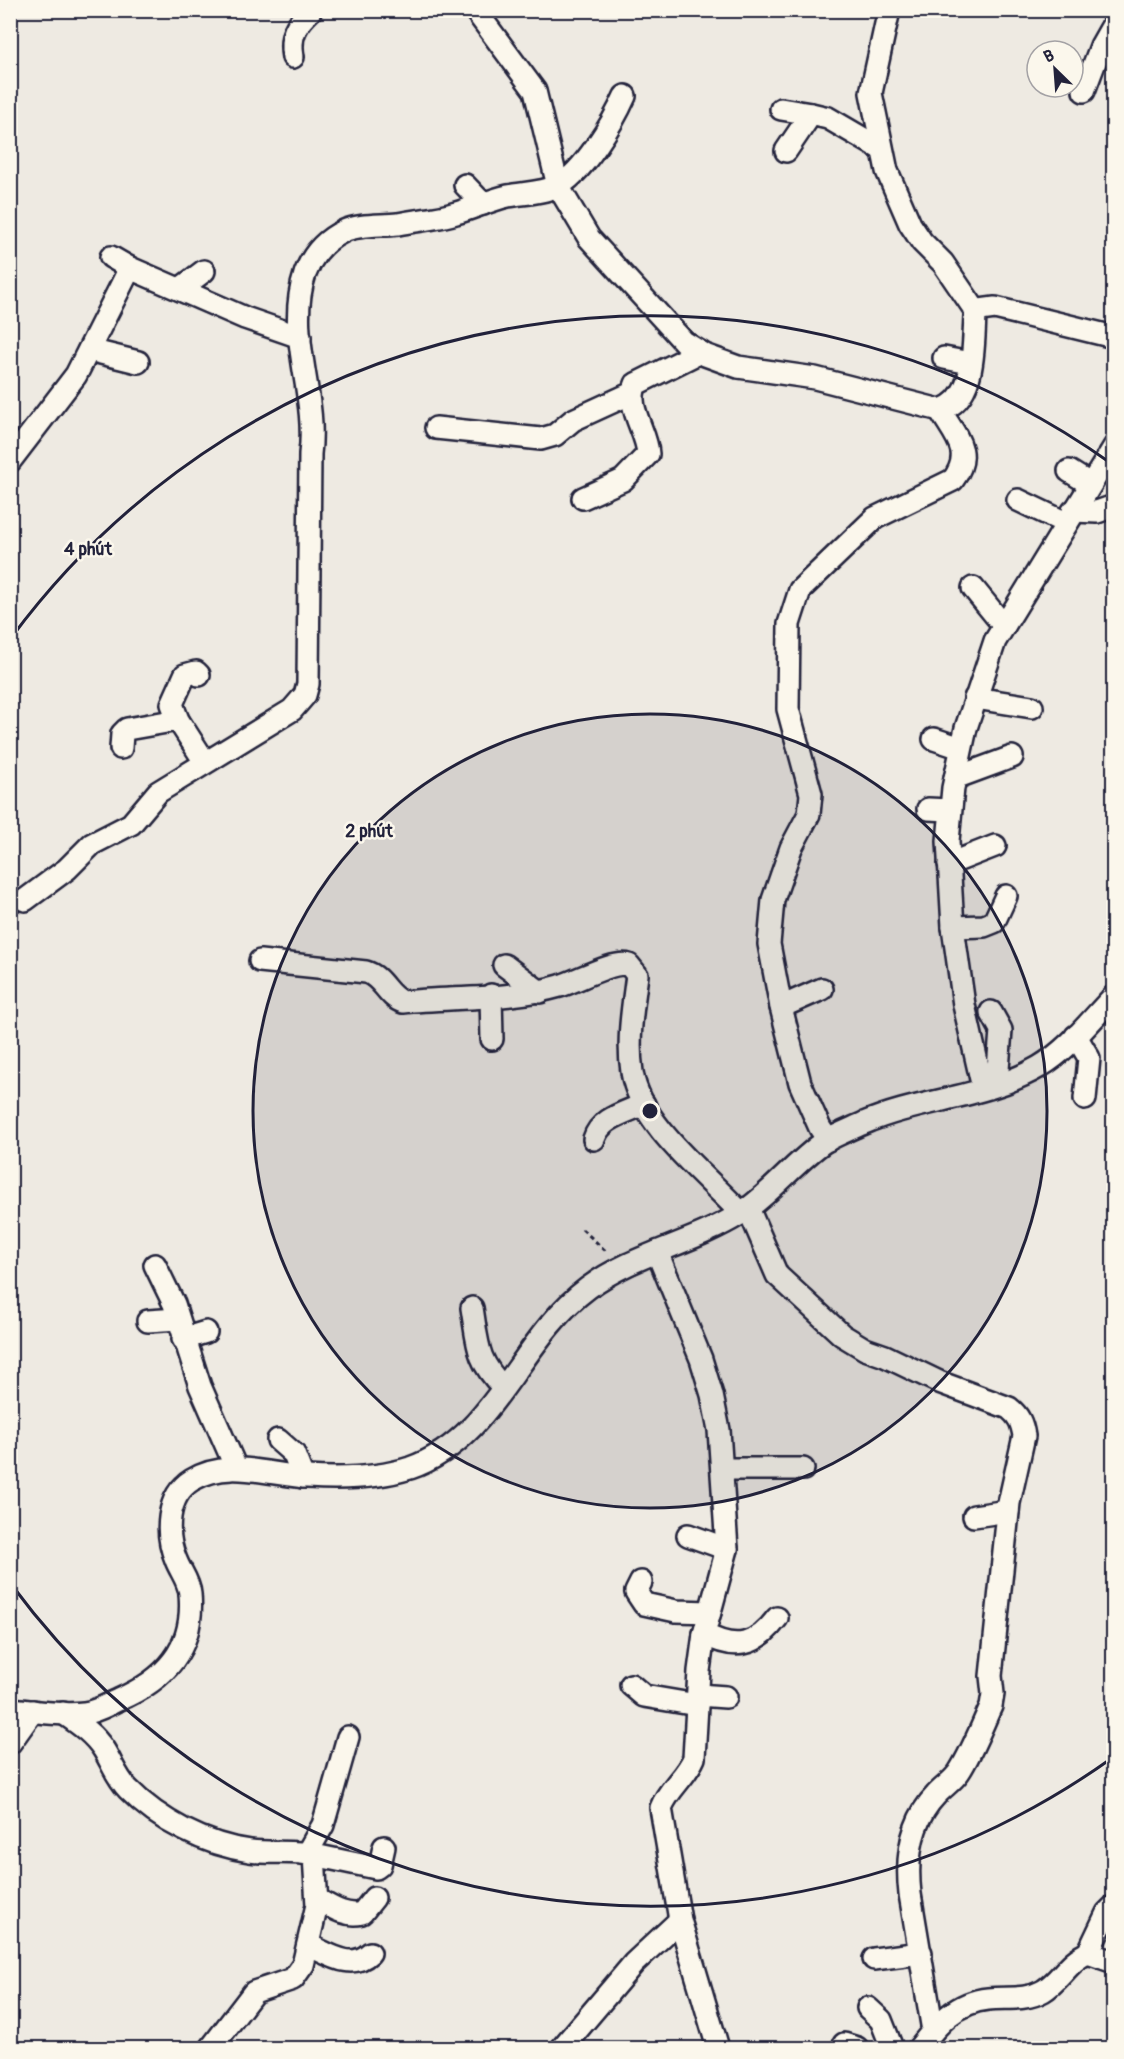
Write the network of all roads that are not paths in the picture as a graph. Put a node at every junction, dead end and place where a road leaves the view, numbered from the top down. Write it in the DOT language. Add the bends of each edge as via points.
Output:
graph roads {
  1 [pos="311,10"];
  2 [pos="476,10"];
  3 [pos="889,10"];
  4 [pos="1113,24"];
  5 [pos="293,57"];
  6 [pos="1085,88"];
  7 [pos="625,96"];
  8 [pos="781,109"];
  9 [pos="811,114"];
  10 [pos="881,149"];
  11 [pos="786,151"];
  12 [pos="465,185"];
  13 [pos="558,186"];
  14 [pos="483,204"];
  15 [pos="111,257"];
  16 [pos="130,268"];
  17 [pos="204,271"];
  18 [pos="180,289"];
  19 [pos="977,313"];
  20 [pos="300,337"];
  21 [pos="1113,337"];
  22 [pos="89,350"];
  23 [pos="700,352"];
  24 [pos="944,358"];
  25 [pos="138,362"];
  26 [pos="970,363"];
  27 [pos="632,393"];
  28 [pos="940,410"];
  29 [pos="436,428"];
  30 [pos="1113,447"];
  31 [pos="10,461"];
  32 [pos="1069,471"];
  33 [pos="1090,484"];
  34 [pos="583,498"];
  35 [pos="1018,500"];
  36 [pos="1113,506"];
  37 [pos="1070,517"];
  38 [pos="973,588"];
  39 [pos="1004,626"];
  40 [pos="199,675"];
  41 [pos="975,698"];
  42 [pos="1032,707"];
  43 [pos="178,720"];
  44 [pos="934,739"];
  45 [pos="121,748"];
  46 [pos="962,748"];
  47 [pos="1012,757"];
  48 [pos="205,762"];
  49 [pos="955,778"];
  50 [pos="928,808"];
  51 [pos="950,810"];
  52 [pos="995,846"];
  53 [pos="949,864"];
  54 [pos="1006,896"];
  55 [pos="24,900"];
  56 [pos="953,927"];
  57 [pos="260,961"];
  58 [pos="504,965"];
  59 [pos="822,989"];
  60 [pos="540,992"];
  61 [pos="491,995"];
  62 [pos="1113,996"];
  63 [pos="781,1007"];
  64 [pos="991,1012"];
  65 [pos="1076,1036"];
  66 [pos="492,1039"];
  67 [pos="990,1086"];
  68 [pos="1085,1099"];
  69 [pos="644,1104"];
  70 [pos="594,1139"];
  71 [pos="828,1140"];
  72 [pos="745,1210"];
  73 [pos="657,1252"];
  74 [pos="155,1265"];
  75 [pos="472,1308"];
  76 [pos="148,1321"];
  77 [pos="181,1329"];
  78 [pos="206,1332"];
  79 [pos="503,1387"];
  80 [pos="278,1440"];
  81 [pos="236,1468"];
  82 [pos="722,1469"];
  83 [pos="803,1469"];
  84 [pos="303,1477"];
  85 [pos="1008,1511"];
  86 [pos="974,1516"];
  87 [pos="688,1535"];
  88 [pos="727,1549"];
  89 [pos="641,1582"];
  90 [pos="710,1612"];
  91 [pos="777,1618"];
  92 [pos="704,1634"];
  93 [pos="631,1685"];
  94 [pos="726,1697"];
  95 [pos="698,1700"];
  96 [pos="10,1708"];
  97 [pos="33,1711"];
  98 [pos="63,1713"];
  99 [pos="348,1737"];
  100 [pos="10,1743"];
  101 [pos="384,1846"];
  102 [pos="311,1854"];
  103 [pos="374,1898"];
  104 [pos="317,1899"];
  105 [pos="1113,1906"];
  106 [pos="680,1920"];
  107 [pos="308,1945"];
  108 [pos="370,1953"];
  109 [pos="921,1953"];
  110 [pos="1088,1953"];
  111 [pos="874,1959"];
  112 [pos="1113,1962"];
  113 [pos="868,2008"];
  114 [pos="933,2031"];
  115 [pos="211,2049"];
  116 [pos="562,2049"];
  117 [pos="718,2049"];
  118 [pos="892,2049"];
  119 [pos="919,2049"];
  1 -- 5 [label="street" via="294,30 290,44"];
  2 -- 13 [label="street" via="535,92"];
  3 -- 10 [label="street" via="871,93"];
  4 -- 6 [label="street"];
  7 -- 13 [label="street" via="612,125 582,164"];
  8 -- 9 [label="street"];
  9 -- 10 [label="street" via="828,118"];
  9 -- 11 [label="street"];
  10 -- 19 [label="street" via="910,224"];
  12 -- 14 [label="street"];
  13 -- 14 [label="street"];
  13 -- 23 [label="street" via="589,238 652,310 684,342"];
  14 -- 20 [label="street" via="454,214 345,230 323,245 305,276 298,318"];
  15 -- 16 [label="street"];
  16 -- 18 [label="street"];
  16 -- 22 [label="street"];
  17 -- 18 [label="street"];
  18 -- 20 [label="street"];
  19 -- 21 [label="street" via="995,309"];
  19 -- 26 [label="street"];
  20 -- 48 [label="street" via="313,431 308,684 305,695 292,710"];
  22 -- 25 [label="street"];
  22 -- 31 [label="street" via="76,375"];
  23 -- 27 [label="street" via="642,380"];
  23 -- 28 [label="street" via="738,367 815,378"];
  24 -- 26 [label="street"];
  26 -- 28 [label="street" via="964,393 949,408"];
  27 -- 29 [label="street" via="541,439"];
  27 -- 34 [label="street" via="648,454 623,480"];
  28 -- 63 [label="street" via="964,459 953,480 875,518 800,590 789,624 788,709 811,794 809,814 791,848 773,900 769,944"];
  30 -- 33 [label="street"];
  32 -- 33 [label="street"];
  33 -- 37 [label="street"];
  35 -- 37 [label="street"];
  36 -- 37 [label="street"];
  37 -- 39 [label="street"];
  38 -- 39 [label="street"];
  39 -- 41 [label="street"];
  40 -- 43 [label="street" via="185,675 172,704"];
  41 -- 42 [label="street"];
  41 -- 46 [label="street"];
  43 -- 45 [label="street" via="127,729 122,734"];
  43 -- 48 [label="street"];
  44 -- 46 [label="street"];
  46 -- 49 [label="street"];
  47 -- 49 [label="street"];
  48 -- 55 [label="street" via="158,792 131,824 92,844 67,869"];
  49 -- 51 [label="street"];
  50 -- 51 [label="street"];
  51 -- 53 [label="street"];
  52 -- 53 [label="street"];
  53 -- 56 [label="street"];
  54 -- 56 [label="street" via="994,922"];
  56 -- 67 [label="street" via="964,1005"];
  57 -- 61 [label="street" via="366,972 376,976 393,997 403,1002"];
  58 -- 60 [label="street"];
  59 -- 63 [label="street"];
  60 -- 61 [label="street"];
  60 -- 69 [label="street" via="615,964 634,968 637,975 632,1073"];
  61 -- 66 [label="street"];
  62 -- 65 [label="street"];
  63 -- 71 [label="street" via="808,1104"];
  64 -- 67 [label="street" via="1001,1030"];
  65 -- 67 [label="street" via="1040,1066"];
  65 -- 68 [label="street" via="1089,1058"];
  67 -- 71 [label="street" via="894,1112"];
  69 -- 70 [label="street" via="605,1122 598,1127"];
  69 -- 72 [label="street" via="675,1149"];
  71 -- 72 [label="street"];
  72 -- 73 [label="street"];
  72 -- 85 [label="street" via="777,1275 842,1335 865,1349 977,1398 998,1403 1018,1415 1024,1436"];
  73 -- 79 [label="street" via="600,1279 570,1302"];
  73 -- 82 [label="street" via="712,1395"];
  74 -- 77 [label="street"];
  75 -- 79 [label="street" via="481,1360"];
  76 -- 77 [label="street"];
  77 -- 78 [label="street"];
  77 -- 81 [label="street" via="200,1386"];
  79 -- 84 [label="street" via="458,1442 410,1468 369,1475"];
  80 -- 84 [label="street" via="294,1454"];
  81 -- 84 [label="street"];
  81 -- 98 [label="street" via="212,1472 189,1482 179,1491 172,1511 172,1548 190,1591 190,1612 178,1657 158,1678 134,1693 96,1710"];
  82 -- 83 [label="street"];
  82 -- 88 [label="street"];
  85 -- 86 [label="street"];
  85 -- 109 [label="street" via="991,1706 957,1774 935,1796 916,1825 911,1848 908,1874"];
  87 -- 88 [label="street"];
  88 -- 90 [label="street"];
  89 -- 90 [label="street" via="636,1592 644,1604 676,1611"];
  90 -- 92 [label="street"];
  91 -- 92 [label="street" via="764,1636 752,1641 720,1643"];
  92 -- 95 [label="street"];
  93 -- 95 [label="street" via="644,1696"];
  94 -- 95 [label="street"];
  95 -- 106 [label="street" via="694,1758 661,1808"];
  96 -- 97 [label="street"];
  97 -- 98 [label="street"];
  97 -- 100 [label="street"];
  98 -- 102 [label="street" via="98,1741 118,1776 136,1797 175,1824 234,1848"];
  99 -- 102 [label="street"];
  101 -- 102 [label="street" via="380,1865 375,1868"];
  102 -- 104 [label="street"];
  103 -- 104 [label="street" via="362,1913 354,1915 337,1911"];
  104 -- 107 [label="street"];
  105 -- 110 [label="street"];
  106 -- 116 [label="street" via="634,1963"];
  106 -- 117 [label="street"];
  107 -- 108 [label="street" via="351,1963 362,1961"];
  107 -- 115 [label="street" via="298,1974 254,1992"];
  109 -- 111 [label="street"];
  109 -- 114 [label="street"];
  110 -- 112 [label="street"];
  110 -- 114 [label="street" via="1077,1957 1042,1991 1019,1999 972,2003 942,2019"];
  113 -- 118 [label="street" via="881,2020"];
  114 -- 119 [label="street"];
}
